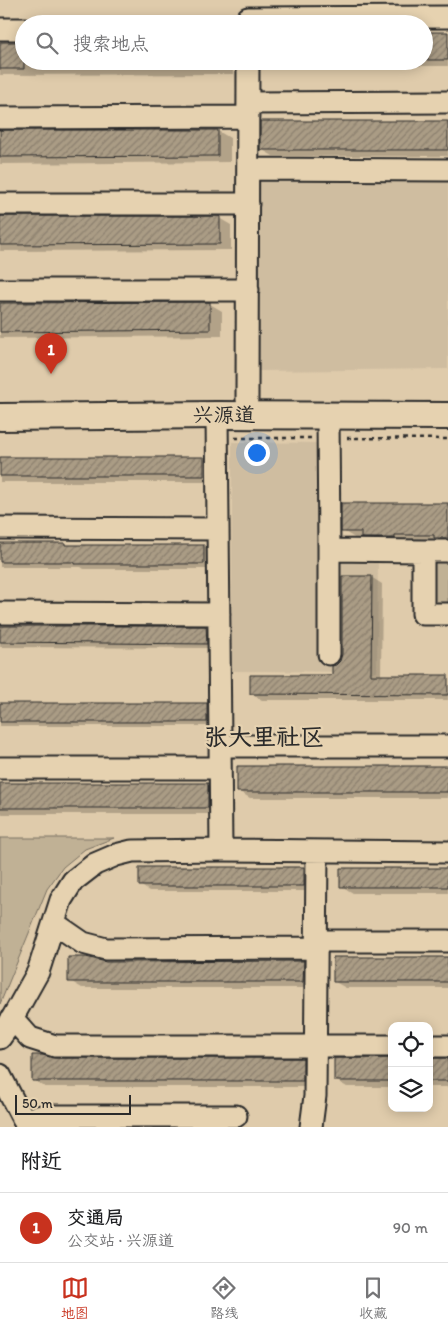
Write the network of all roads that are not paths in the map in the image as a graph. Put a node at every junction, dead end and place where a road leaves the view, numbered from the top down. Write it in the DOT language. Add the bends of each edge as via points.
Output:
graph roads {
  1 [pos="248,14"];
  2 [pos="315,15"];
  3 [pos="433,17"];
  4 [pos="448,17"];
  5 [pos="0,29"];
  6 [pos="15,29"];
  7 [pos="248,70"];
  8 [pos="448,102"];
  9 [pos="248,110"];
  10 [pos="0,118"];
  11 [pos="248,169"];
  12 [pos="448,170"];
  13 [pos="0,204"];
  14 [pos="248,204"];
  15 [pos="0,290"];
  16 [pos="248,290"];
  17 [pos="247,400"];
  18 [pos="448,401"];
  19 [pos="0,402"];
  20 [pos="217,415"];
  21 [pos="328,415"];
  22 [pos="0,416"];
  23 [pos="448,416"];
  24 [pos="0,528"];
  25 [pos="218,529"];
  26 [pos="329,550"];
  27 [pos="448,550"];
  28 [pos="423,551"];
  29 [pos="0,613"];
  30 [pos="219,614"];
  31 [pos="448,614"];
  32 [pos="329,654"];
  33 [pos="220,746"];
  34 [pos="448,746"];
  35 [pos="0,768"];
  36 [pos="220,768"];
  37 [pos="221,850"];
  38 [pos="317,851"];
  39 [pos="448,852"];
  40 [pos="54,923"];
  41 [pos="448,941"];
  42 [pos="316,945"];
  43 [pos="12,1018"];
  44 [pos="0,1038"];
  45 [pos="315,1046"];
  46 [pos="388,1046"];
  47 [pos="433,1046"];
  48 [pos="448,1046"];
  49 [pos="0,1075"];
  50 [pos="236,1116"];
  51 [pos="25,1123"];
  52 [pos="311,1127"];
  1 -- 2 [label="street"];
  3 -- 4 [label="street"];
  5 -- 6 [label="street"];
  7 -- 9 [label="street"];
  8 -- 9 [label="street"];
  9 -- 10 [label="street"];
  9 -- 11 [label="street"];
  11 -- 12 [label="street"];
  11 -- 14 [label="street"];
  13 -- 14 [label="street"];
  14 -- 16 [label="street"];
  15 -- 16 [label="street"];
  16 -- 17 [label="street"];
  17 -- 18 [label="main road, 兴源道"];
  17 -- 19 [label="main road, 兴源道"];
  20 -- 21 [label="main road, 兴源道"];
  20 -- 22 [label="main road, 兴源道"];
  20 -- 25 [label="street"];
  21 -- 23 [label="main road, 兴源道"];
  21 -- 26 [label="street"];
  24 -- 25 [label="street"];
  25 -- 30 [label="street"];
  26 -- 28 [label="street"];
  26 -- 32 [label="street"];
  27 -- 28 [label="street"];
  28 -- 31 [label="street" via="424,614"];
  29 -- 30 [label="street"];
  30 -- 33 [label="street"];
  33 -- 34 [label="street"];
  33 -- 36 [label="street"];
  35 -- 36 [label="street"];
  36 -- 37 [label="street"];
  37 -- 38 [label="street"];
  37 -- 40 [label="street" via="132,851 95,864 73,881 61,900"];
  38 -- 39 [label="street"];
  38 -- 42 [label="street"];
  40 -- 42 [label="street" via="83,943 106,949"];
  40 -- 43 [label="street" via="38,972"];
  41 -- 42 [label="street"];
  42 -- 45 [label="street"];
  43 -- 44 [label="street"];
  43 -- 45 [label="street" via="30,1038 55,1046"];
  45 -- 46 [label="street"];
  45 -- 52 [label="street"];
  47 -- 48 [label="street"];
  49 -- 51 [label="street"];
  50 -- 51 [label="street" via="42,1116"];
}
